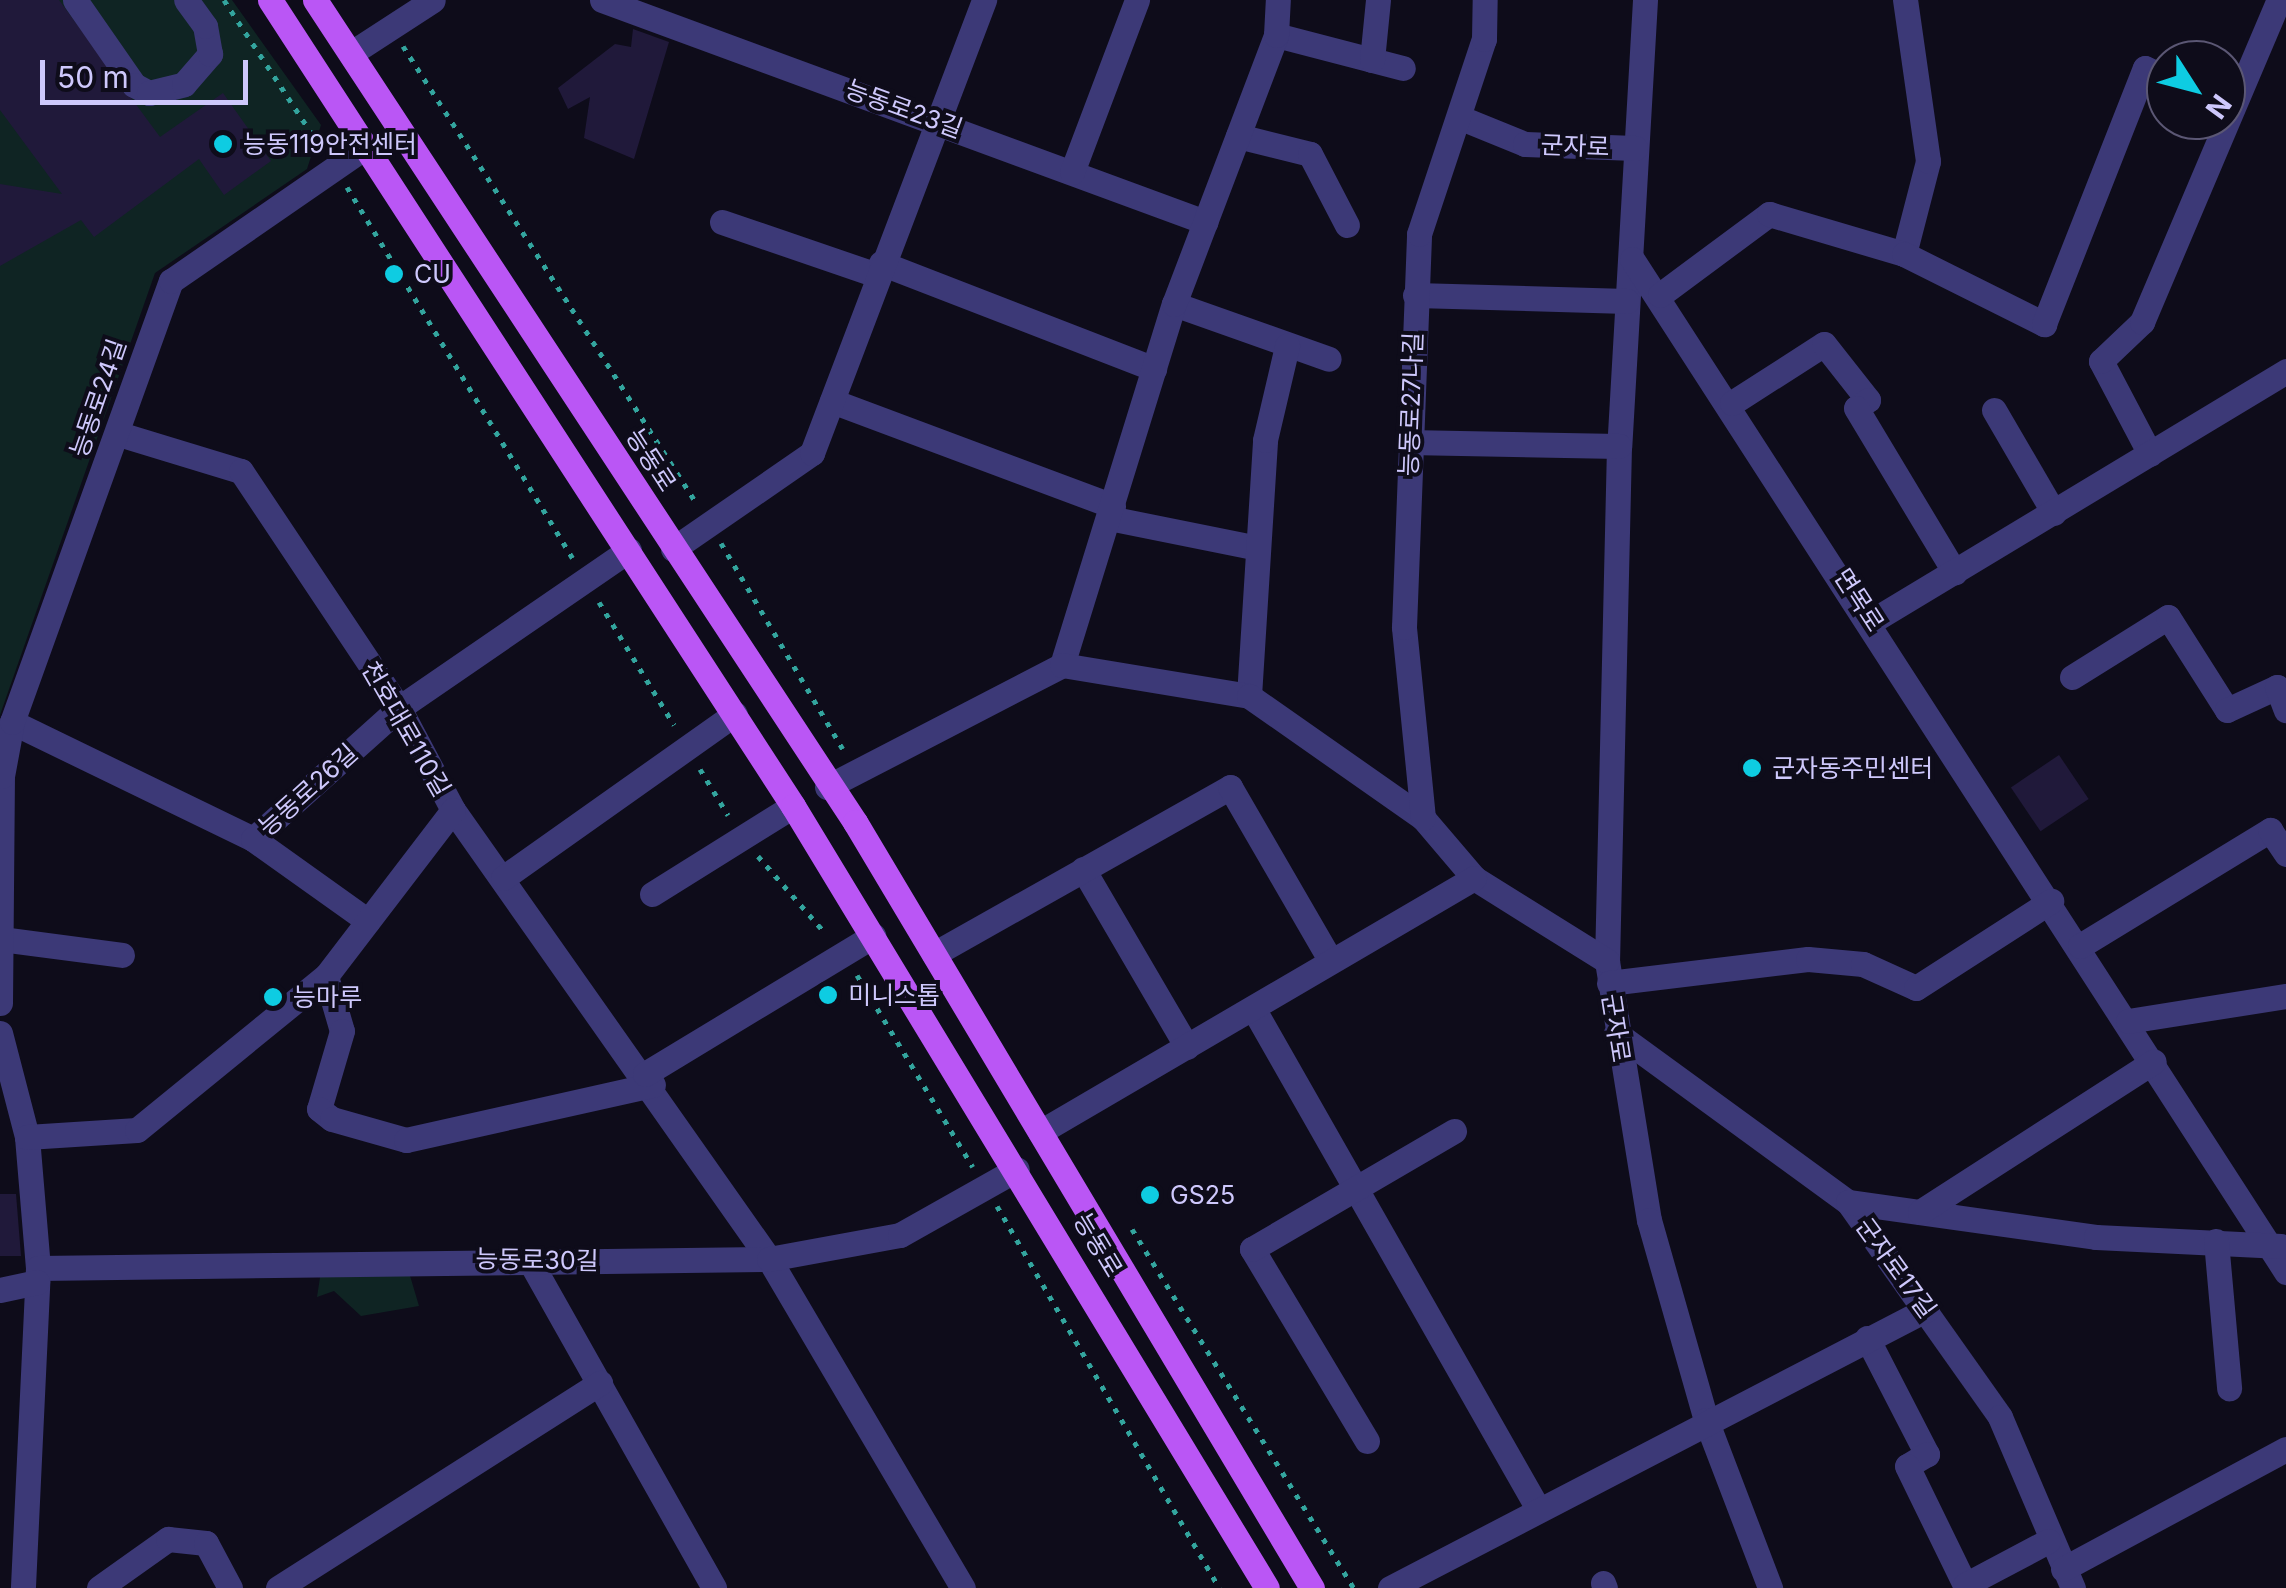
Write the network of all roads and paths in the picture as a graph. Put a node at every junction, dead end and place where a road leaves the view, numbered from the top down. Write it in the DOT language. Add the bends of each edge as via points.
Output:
graph roads {
  1 [pos="75,0"];
  2 [pos="186,0"];
  3 [pos="224,0"];
  4 [pos="270,0"];
  5 [pos="315,0"];
  6 [pos="433,0"];
  7 [pos="602,0"];
  8 [pos="984,0"];
  9 [pos="1137,0"];
  10 [pos="1278,0"];
  11 [pos="1378,0"];
  12 [pos="1485,0"];
  13 [pos="1646,0"];
  14 [pos="1905,0"];
  15 [pos="2279,0"];
  16 [pos="1276,35"];
  17 [pos="353,52"];
  18 [pos="1372,60"];
  19 [pos="1402,68"];
  20 [pos="2146,68"];
  21 [pos="2246,71"];
  22 [pos="1460,118"];
  23 [pos="937,121"];
  24 [pos="398,124"];
  25 [pos="1238,136"];
  26 [pos="2216,140"];
  27 [pos="368,145"];
  28 [pos="1635,148"];
  29 [pos="335,168"];
  30 [pos="1072,172"];
  31 [pos="722,222"];
  32 [pos="1204,222"];
  33 [pos="1347,225"];
  34 [pos="1904,254"];
  35 [pos="1632,259"];
  36 [pos="879,269"];
  37 [pos="1416,295"];
  38 [pos="1660,295"];
  39 [pos="1626,302"];
  40 [pos="1174,304"];
  41 [pos="1286,346"];
  42 [pos="1329,359"];
  43 [pos="1154,368"];
  44 [pos="2286,371"];
  45 [pos="832,402"];
  46 [pos="1732,403"];
  47 [pos="1994,410"];
  48 [pos="119,434"];
  49 [pos="1408,442"];
  50 [pos="1618,446"];
  51 [pos="2150,454"];
  52 [pos="1111,512"];
  53 [pos="2054,513"];
  54 [pos="673,548"];
  55 [pos="1258,548"];
  56 [pos="629,550"];
  57 [pos="1954,572"];
  58 [pos="586,580"];
  59 [pos="1872,621"];
  60 [pos="1062,665"];
  61 [pos="2072,678"];
  62 [pos="1249,696"];
  63 [pos="400,708"];
  64 [pos="2286,710"];
  65 [pos="735,714"];
  66 [pos="12,722"];
  67 [pos="687,747"];
  68 [pos="827,787"];
  69 [pos="1,799"];
  70 [pos="793,806"];
  71 [pos="453,810"];
  72 [pos="1423,818"];
  73 [pos="742,838"];
  74 [pos="252,840"];
  75 [pos="2286,854"];
  76 [pos="1083,869"];
  77 [pos="504,878"];
  78 [pos="1474,878"];
  79 [pos="652,894"];
  80 [pos="2052,901"];
  81 [pos="368,921"];
  82 [pos="873,936"];
  83 [pos="0,939"];
  84 [pos="2080,946"];
  85 [pos="844,954"];
  86 [pos="934,954"];
  87 [pos="122,955"];
  88 [pos="1331,961"];
  89 [pos="1608,972"];
  90 [pos="326,976"];
  91 [pos="2286,996"];
  92 [pos="0,1004"];
  93 [pos="1253,1008"];
  94 [pos="2128,1021"];
  95 [pos="0,1033"];
  96 [pos="1616,1034"];
  97 [pos="1187,1047"];
  98 [pos="2154,1061"];
  99 [pos="649,1080"];
  100 [pos="1454,1131"];
  101 [pos="1040,1132"];
  102 [pos="27,1137"];
  103 [pos="1017,1169"];
  104 [pos="1356,1189"];
  105 [pos="987,1190"];
  106 [pos="1848,1202"];
  107 [pos="1920,1212"];
  108 [pos="2216,1241"];
  109 [pos="2278,1246"];
  110 [pos="769,1259"];
  111 [pos="531,1263"];
  112 [pos="2286,1272"];
  113 [pos="38,1274"];
  114 [pos="0,1290"];
  115 [pos="1926,1308"];
  116 [pos="1867,1338"];
  117 [pos="600,1383"];
  118 [pos="2230,1388"];
  119 [pos="1706,1420"];
  120 [pos="1367,1441"];
  121 [pos="2286,1449"];
  122 [pos="1536,1506"];
  123 [pos="2048,1541"];
  124 [pos="2068,1579"];
  125 [pos="15,1580"];
  126 [pos="100,1588"];
  127 [pos="230,1588"];
  128 [pos="278,1588"];
  129 [pos="714,1588"];
  130 [pos="963,1588"];
  131 [pos="1219,1588"];
  132 [pos="1267,1588"];
  133 [pos="1312,1588"];
  134 [pos="1390,1588"];
  135 [pos="1770,1588"];
  1 -- 2 [label="street" via="134,86 150,92 184,84 210,54 206,26"];
  3 -- 29 [label="path"];
  4 -- 27 [label="main road, 능동로"];
  5 -- 17 [label="main road, 능동로"];
  6 -- 17 [label="street"];
  7 -- 23 [label="street, 능동로23길"];
  8 -- 23 [label="street"];
  9 -- 30 [label="street"];
  10 -- 16 [label="street"];
  11 -- 18 [label="street"];
  12 -- 22 [label="street, 능동로27나길" via="1484,39"];
  13 -- 28 [label="street, 군자로"];
  14 -- 34 [label="street" via="1928,162"];
  15 -- 21 [label="street"];
  16 -- 18 [label="street"];
  16 -- 25 [label="street"];
  17 -- 24 [label="main road, 능동로"];
  18 -- 19 [label="street"];
  20 -- 34 [label="street" via="2044,324"];
  22 -- 28 [label="street, 군자로" via="1525,144"];
  22 -- 37 [label="street, 능동로27나길" via="1418,234"];
  23 -- 30 [label="street, 능동로23길"];
  23 -- 36 [label="street"];
  24 -- 27 [label="main road, 능동로24길"];
  24 -- 54 [label="main road, 능동로"];
  25 -- 32 [label="street"];
  25 -- 33 [label="street" via="1310,154"];
  26 -- 51 [label="street" via="2142,322 2100,362"];
  27 -- 29 [label="street, 능동로24길"];
  27 -- 56 [label="main road, 능동로"];
  28 -- 35 [label="street, 군자로"];
  29 -- 48 [label="street, 능동로24길" via="171,281"];
  29 -- 58 [label="path"];
  30 -- 32 [label="street, 능동로23길"];
  31 -- 36 [label="street"];
  32 -- 40 [label="street"];
  34 -- 38 [label="street" via="1769,214"];
  35 -- 38 [label="street, 면목로"];
  35 -- 39 [label="street, 군자로"];
  36 -- 43 [label="street"];
  36 -- 45 [label="street"];
  37 -- 39 [label="street"];
  37 -- 49 [label="street, 능동로27나길"];
  38 -- 46 [label="street, 면목로"];
  39 -- 50 [label="street, 군자로"];
  40 -- 41 [label="street"];
  40 -- 43 [label="street"];
  41 -- 42 [label="street"];
  41 -- 55 [label="street" via="1265,440"];
  43 -- 52 [label="street"];
  44 -- 51 [label="street"];
  45 -- 52 [label="street"];
  45 -- 54 [label="street" via="801,468"];
  46 -- 57 [label="street" via="1824,344 1868,400 1856,408"];
  46 -- 59 [label="street, 면목로"];
  47 -- 53 [label="street"];
  48 -- 63 [label="street, 천호대로110길" via="240,472"];
  48 -- 66 [label="street, 능동로24길"];
  49 -- 50 [label="street"];
  49 -- 72 [label="street, 능동로27나길" via="1404,627"];
  50 -- 89 [label="street, 군자로"];
  51 -- 53 [label="street"];
  52 -- 55 [label="street"];
  52 -- 60 [label="street"];
  53 -- 57 [label="street"];
  54 -- 68 [label="main road, 능동로"];
  55 -- 62 [label="street"];
  56 -- 58 [label="street, 능동로26길"];
  56 -- 65 [label="main road, 능동로"];
  57 -- 59 [label="street"];
  58 -- 63 [label="street, 능동로26길"];
  58 -- 67 [label="path"];
  59 -- 80 [label="street, 면목로"];
  60 -- 62 [label="street"];
  60 -- 68 [label="street"];
  61 -- 64 [label="street" via="2168,617 2227,710 2277,687"];
  62 -- 72 [label="street"];
  63 -- 71 [label="street, 천호대로110길"];
  63 -- 74 [label="street, 능동로26길"];
  65 -- 67 [label="street"];
  65 -- 70 [label="main road, 능동로"];
  66 -- 69 [label="street, 능동로24길"];
  66 -- 74 [label="street, 능동로26길"];
  67 -- 73 [label="path"];
  67 -- 77 [label="street"];
  68 -- 86 [label="main road, 능동로"];
  69 -- 83 [label="street, 능동로24길"];
  70 -- 73 [label="street"];
  70 -- 82 [label="main road, 능동로"];
  71 -- 77 [label="street, 천호대로110길"];
  71 -- 81 [label="street"];
  72 -- 78 [label="street"];
  73 -- 79 [label="street"];
  73 -- 85 [label="path"];
  74 -- 81 [label="street"];
  75 -- 84 [label="street" via="2270,830"];
  76 -- 86 [label="street"];
  76 -- 88 [label="street" via="1230,787"];
  76 -- 97 [label="street"];
  77 -- 99 [label="street, 천호대로110길"];
  78 -- 88 [label="street"];
  78 -- 89 [label="street"];
  80 -- 84 [label="street, 면목로"];
  80 -- 89 [label="street" via="1916,988 1863,964 1808,959"];
  81 -- 90 [label="street"];
  82 -- 85 [label="street"];
  82 -- 103 [label="main road, 능동로"];
  83 -- 87 [label="street"];
  83 -- 92 [label="street, 능동로24길"];
  84 -- 94 [label="street, 면목로"];
  85 -- 99 [label="street"];
  85 -- 105 [label="path"];
  86 -- 101 [label="main road, 능동로"];
  88 -- 93 [label="street"];
  89 -- 96 [label="street, 군자로"];
  90 -- 99 [label="street" via="342,1031 320,1109 332,1119 406,1140"];
  90 -- 102 [label="street" via="138,1130"];
  91 -- 94 [label="street"];
  93 -- 97 [label="street"];
  93 -- 104 [label="street"];
  94 -- 98 [label="street, 면목로"];
  95 -- 102 [label="street"];
  96 -- 106 [label="street, 군자로17길"];
  96 -- 119 [label="street, 군자로" via="1649,1220"];
  97 -- 101 [label="street"];
  98 -- 107 [label="street"];
  98 -- 109 [label="street, 면목로"];
  99 -- 110 [label="street, 천호대로110길"];
  100 -- 104 [label="street"];
  101 -- 133 [label="main road, 능동로"];
  102 -- 113 [label="street"];
  103 -- 105 [label="street, 능동로30길"];
  103 -- 132 [label="main road, 능동로"];
  104 -- 120 [label="street" via="1252,1249"];
  104 -- 122 [label="street"];
  105 -- 110 [label="street, 능동로30길" via="900,1236"];
  105 -- 131 [label="path"];
  106 -- 107 [label="street"];
  106 -- 115 [label="street, 군자로17길"];
  107 -- 108 [label="street" via="2096,1237"];
  108 -- 109 [label="street"];
  108 -- 118 [label="street"];
  109 -- 112 [label="street, 면목로"];
  110 -- 111 [label="street, 능동로30길"];
  110 -- 130 [label="street, 천호대로110길"];
  111 -- 113 [label="street, 능동로30길" via="399,1256"];
  111 -- 117 [label="street"];
  113 -- 114 [label="street, 능동로30길"];
  113 -- 125 [label="street"];
  115 -- 116 [label="street"];
  115 -- 123 [label="street, 군자로17길" via="2000,1417"];
  116 -- 119 [label="street"];
  116 -- 123 [label="street" via="1927,1454 1907,1466 1965,1585"];
  117 -- 128 [label="street"];
  117 -- 129 [label="street"];
  119 -- 122 [label="street"];
  119 -- 135 [label="street, 군자로"];
  121 -- 124 [label="street"];
  122 -- 134 [label="street"];
  123 -- 124 [label="street, 군자로17길"];
  126 -- 127 [label="street" via="168,1539 206,1543"];
}
